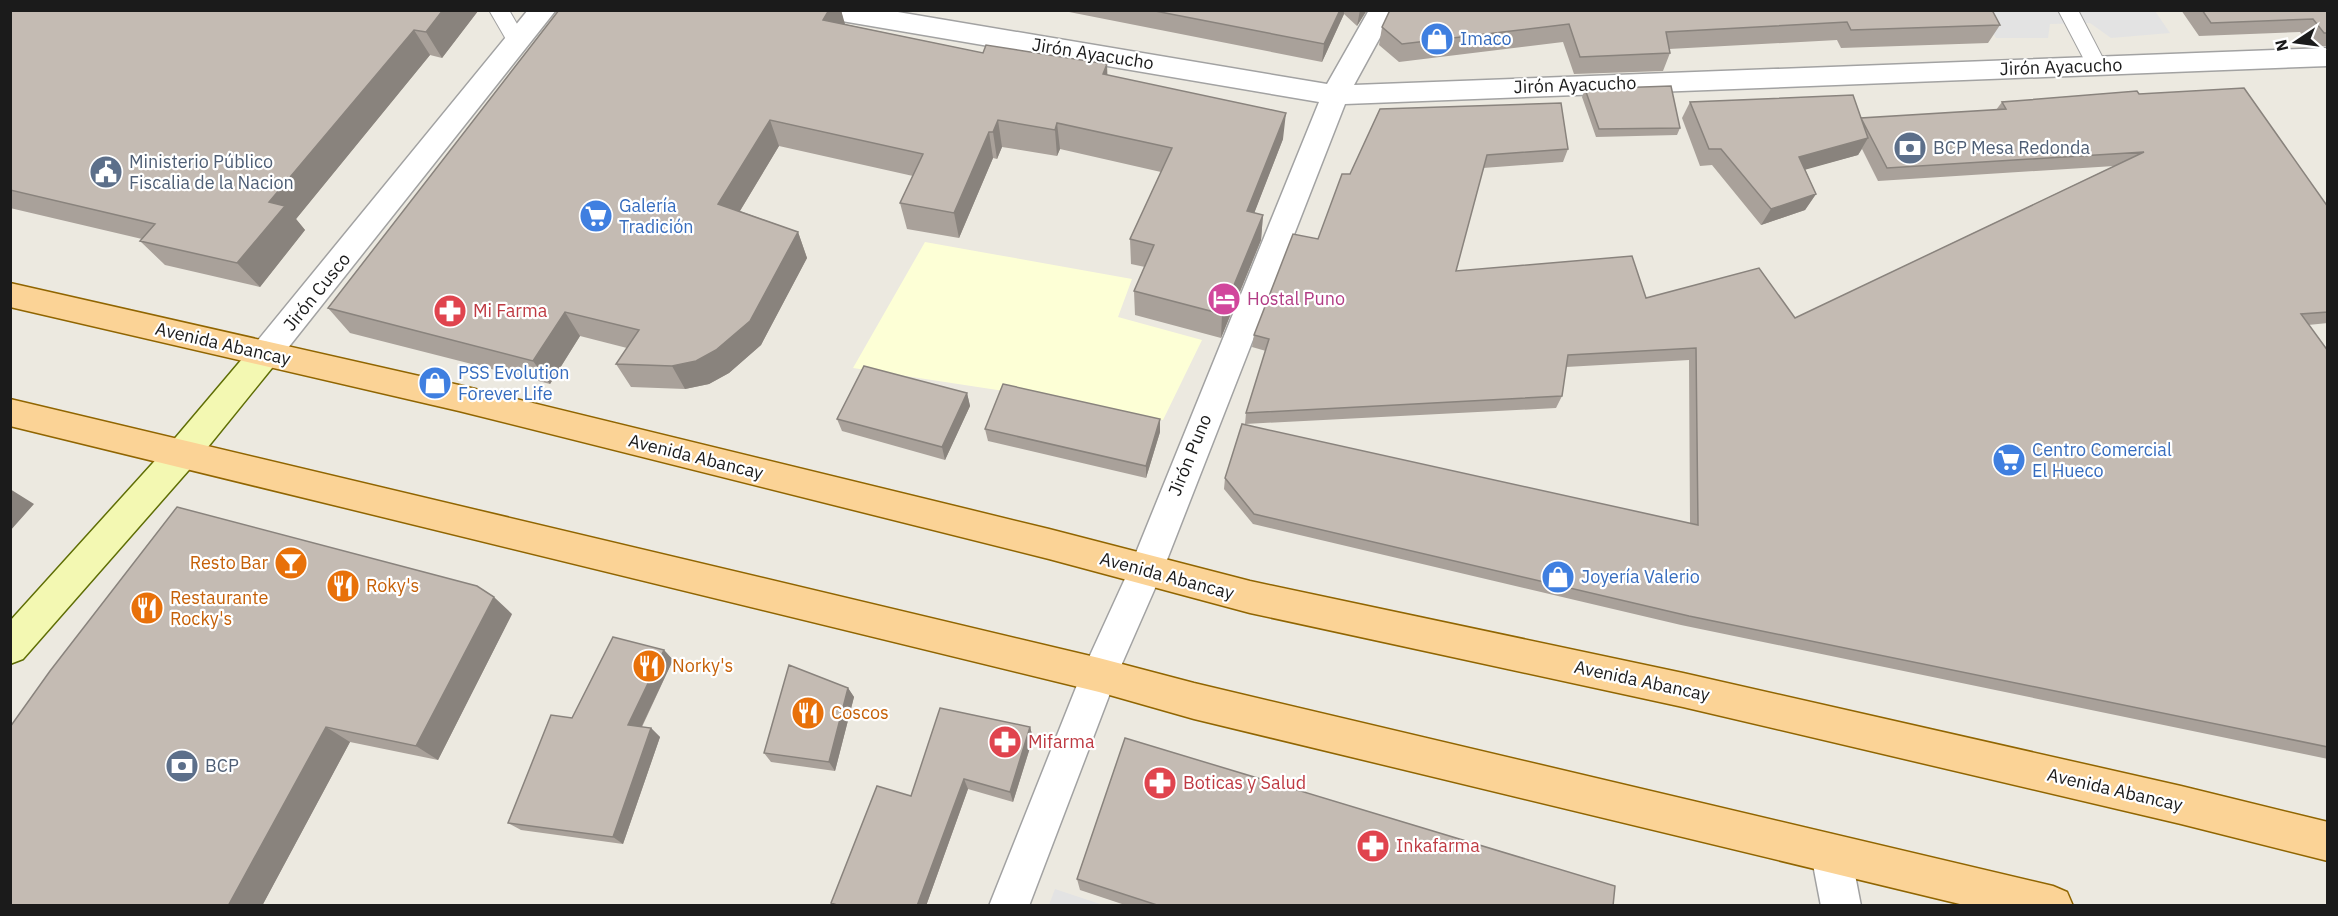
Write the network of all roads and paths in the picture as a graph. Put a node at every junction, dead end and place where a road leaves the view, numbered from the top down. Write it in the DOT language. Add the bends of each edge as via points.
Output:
graph roads {
  1 [pos="499,10"];
  2 [pos="543,10"];
  3 [pos="830,10"];
  4 [pos="1382,10"];
  5 [pos="2068,10"];
  6 [pos="908,17"];
  7 [pos="518,43"];
  8 [pos="2328,57"];
  9 [pos="2097,66"];
  10 [pos="1335,94"];
  11 [pos="10,295"];
  12 [pos="265,354"];
  13 [pos="10,412"];
  14 [pos="183,453"];
  15 [pos="1146,570"];
  16 [pos="10,647"];
  17 [pos="1099,675"];
  18 [pos="2328,842"];
  19 [pos="1831,854"];
  20 [pos="1009,906"];
  21 [pos="1841,906"];
  22 [pos="2053,906"];
  1 -- 7 [label="lane"];
  2 -- 7 [label="street, Jirón Cusco"];
  3 -- 6 [label="street, Jirón Ayacucho"];
  4 -- 10 [label="street, Jirón Puno"];
  5 -- 9 [label="lane"];
  6 -- 10 [label="street, Jirón Ayacucho"];
  7 -- 12 [label="street, Jirón Cusco"];
  8 -- 9 [label="street, Jirón Ayacucho"];
  9 -- 10 [label="street, Jirón Ayacucho"];
  10 -- 15 [label="street, Jirón Puno"];
  11 -- 12 [label="main road, Avenida Abancay"];
  12 -- 14 [label="street, Jirón Cusco"];
  12 -- 15 [label="main road, Avenida Abancay" via="459,398"];
  13 -- 14 [label="main road"];
  14 -- 16 [label="street, Jirón Cusco"];
  14 -- 17 [label="main road"];
  15 -- 17 [label="street, Jirón Puno"];
  15 -- 18 [label="main road, Avenida Abancay" via="1250,597 1683,690"];
  17 -- 19 [label="main road"];
  17 -- 20 [label="street, Jirón Puno"];
  19 -- 21 [label="street"];
  19 -- 22 [label="main road"];
}
